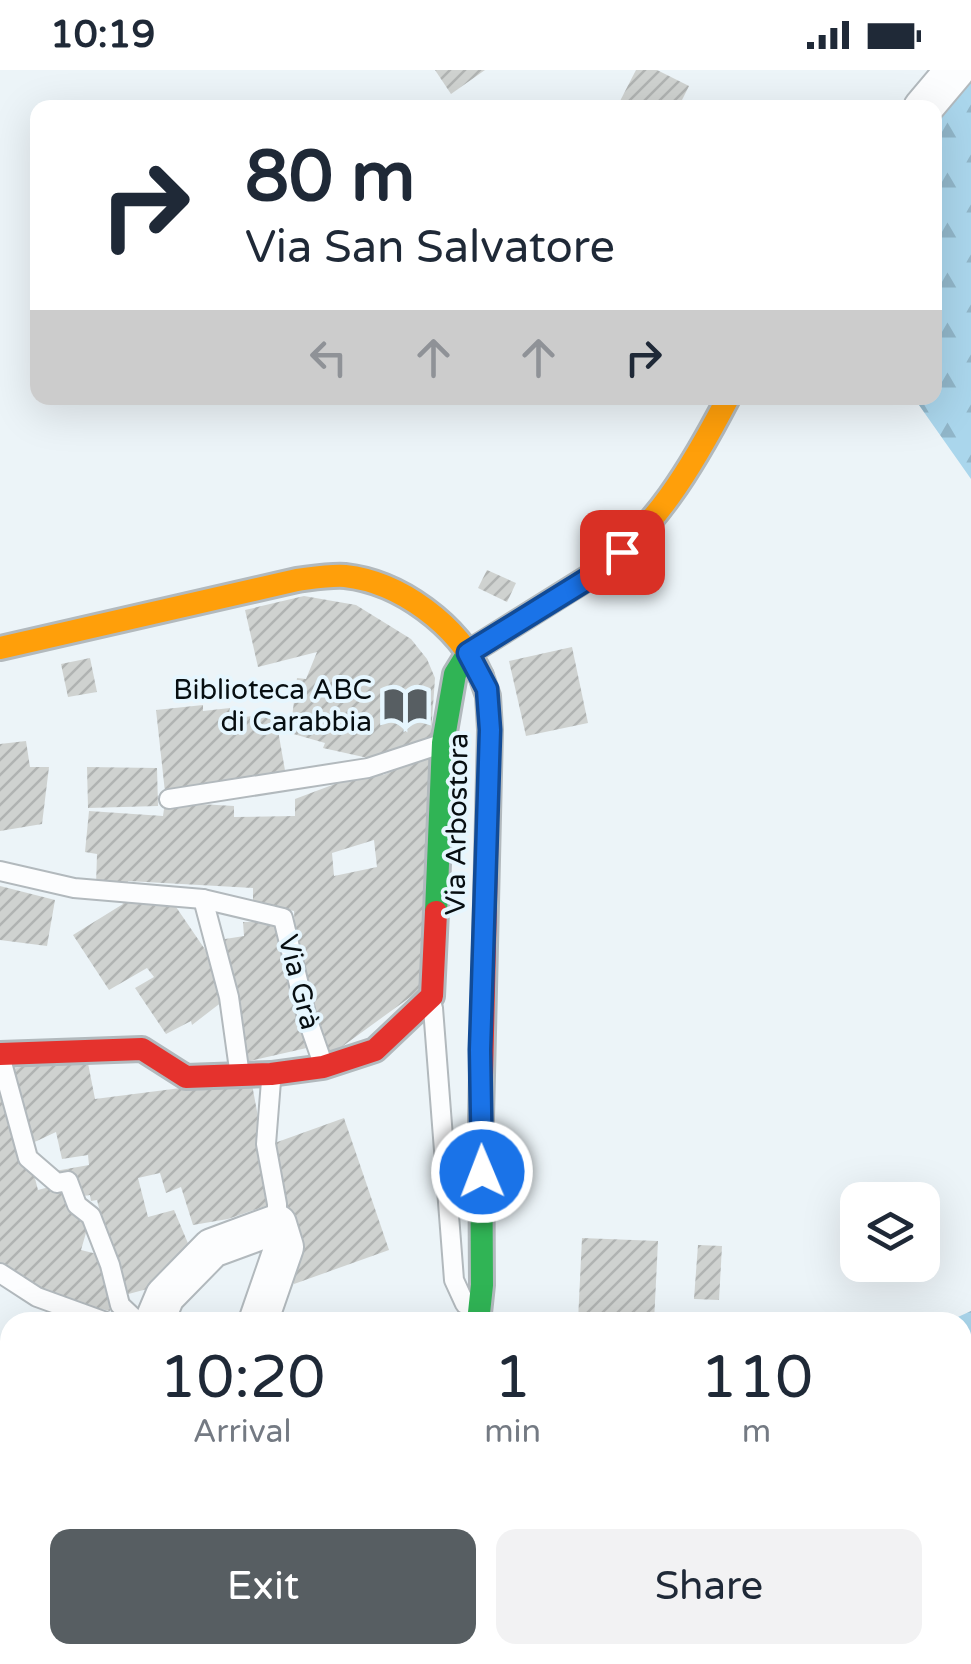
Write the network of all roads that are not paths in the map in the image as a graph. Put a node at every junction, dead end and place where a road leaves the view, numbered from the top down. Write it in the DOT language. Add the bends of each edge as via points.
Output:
graph roads {
  1 [pos="955,70"];
  2 [pos="930,100"];
  3 [pos="724,405"];
  4 [pos="0,648"];
  5 [pos="468,653"];
  6 [pos="444,743"];
  7 [pos="169,799"];
  8 [pos="0,871"];
  9 [pos="203,899"];
  10 [pos="432,996"];
  11 [pos="0,1054"];
  12 [pos="324,1067"];
  13 [pos="272,1074"];
  14 [pos="240,1075"];
  15 [pos="277,1224"];
  16 [pos="0,1273"];
  17 [pos="78,1312"];
  18 [pos="127,1312"];
  19 [pos="158,1312"];
  20 [pos="261,1312"];
  21 [pos="471,1312"];
  22 [pos="478,1312"];
  1 -- 2 [label="street"];
  3 -- 5 [label="street" via="642,534 602,570"];
  4 -- 5 [label="street, Via Arbostora" via="296,580 344,576 382,586 418,606 446,625"];
  5 -- 6 [label="street" via="455,674"];
  5 -- 22 [label="street, Via Arbostora" via="487,689 490,730"];
  6 -- 7 [label="lane" via="368,768"];
  6 -- 10 [label="street"];
  8 -- 9 [label="lane" via="74,888"];
  9 -- 12 [label="lane, Via Grà" via="284,918"];
  9 -- 14 [label="lane"];
  10 -- 12 [label="street" via="374,1050"];
  10 -- 21 [label="lane" via="454,1280"];
  11 -- 14 [label="street" via="142,1049 186,1077"];
  11 -- 18 [label="lane" via="28,1158 57,1183 68,1181 77,1205 90,1216"];
  12 -- 13 [label="street"];
  13 -- 14 [label="street"];
  13 -- 15 [label="lane" via="266,1144"];
  15 -- 19 [label="street" via="212,1248 165,1296"];
  15 -- 20 [label="street" via="284,1247"];
  16 -- 17 [label="lane" via="37,1297"];
}
